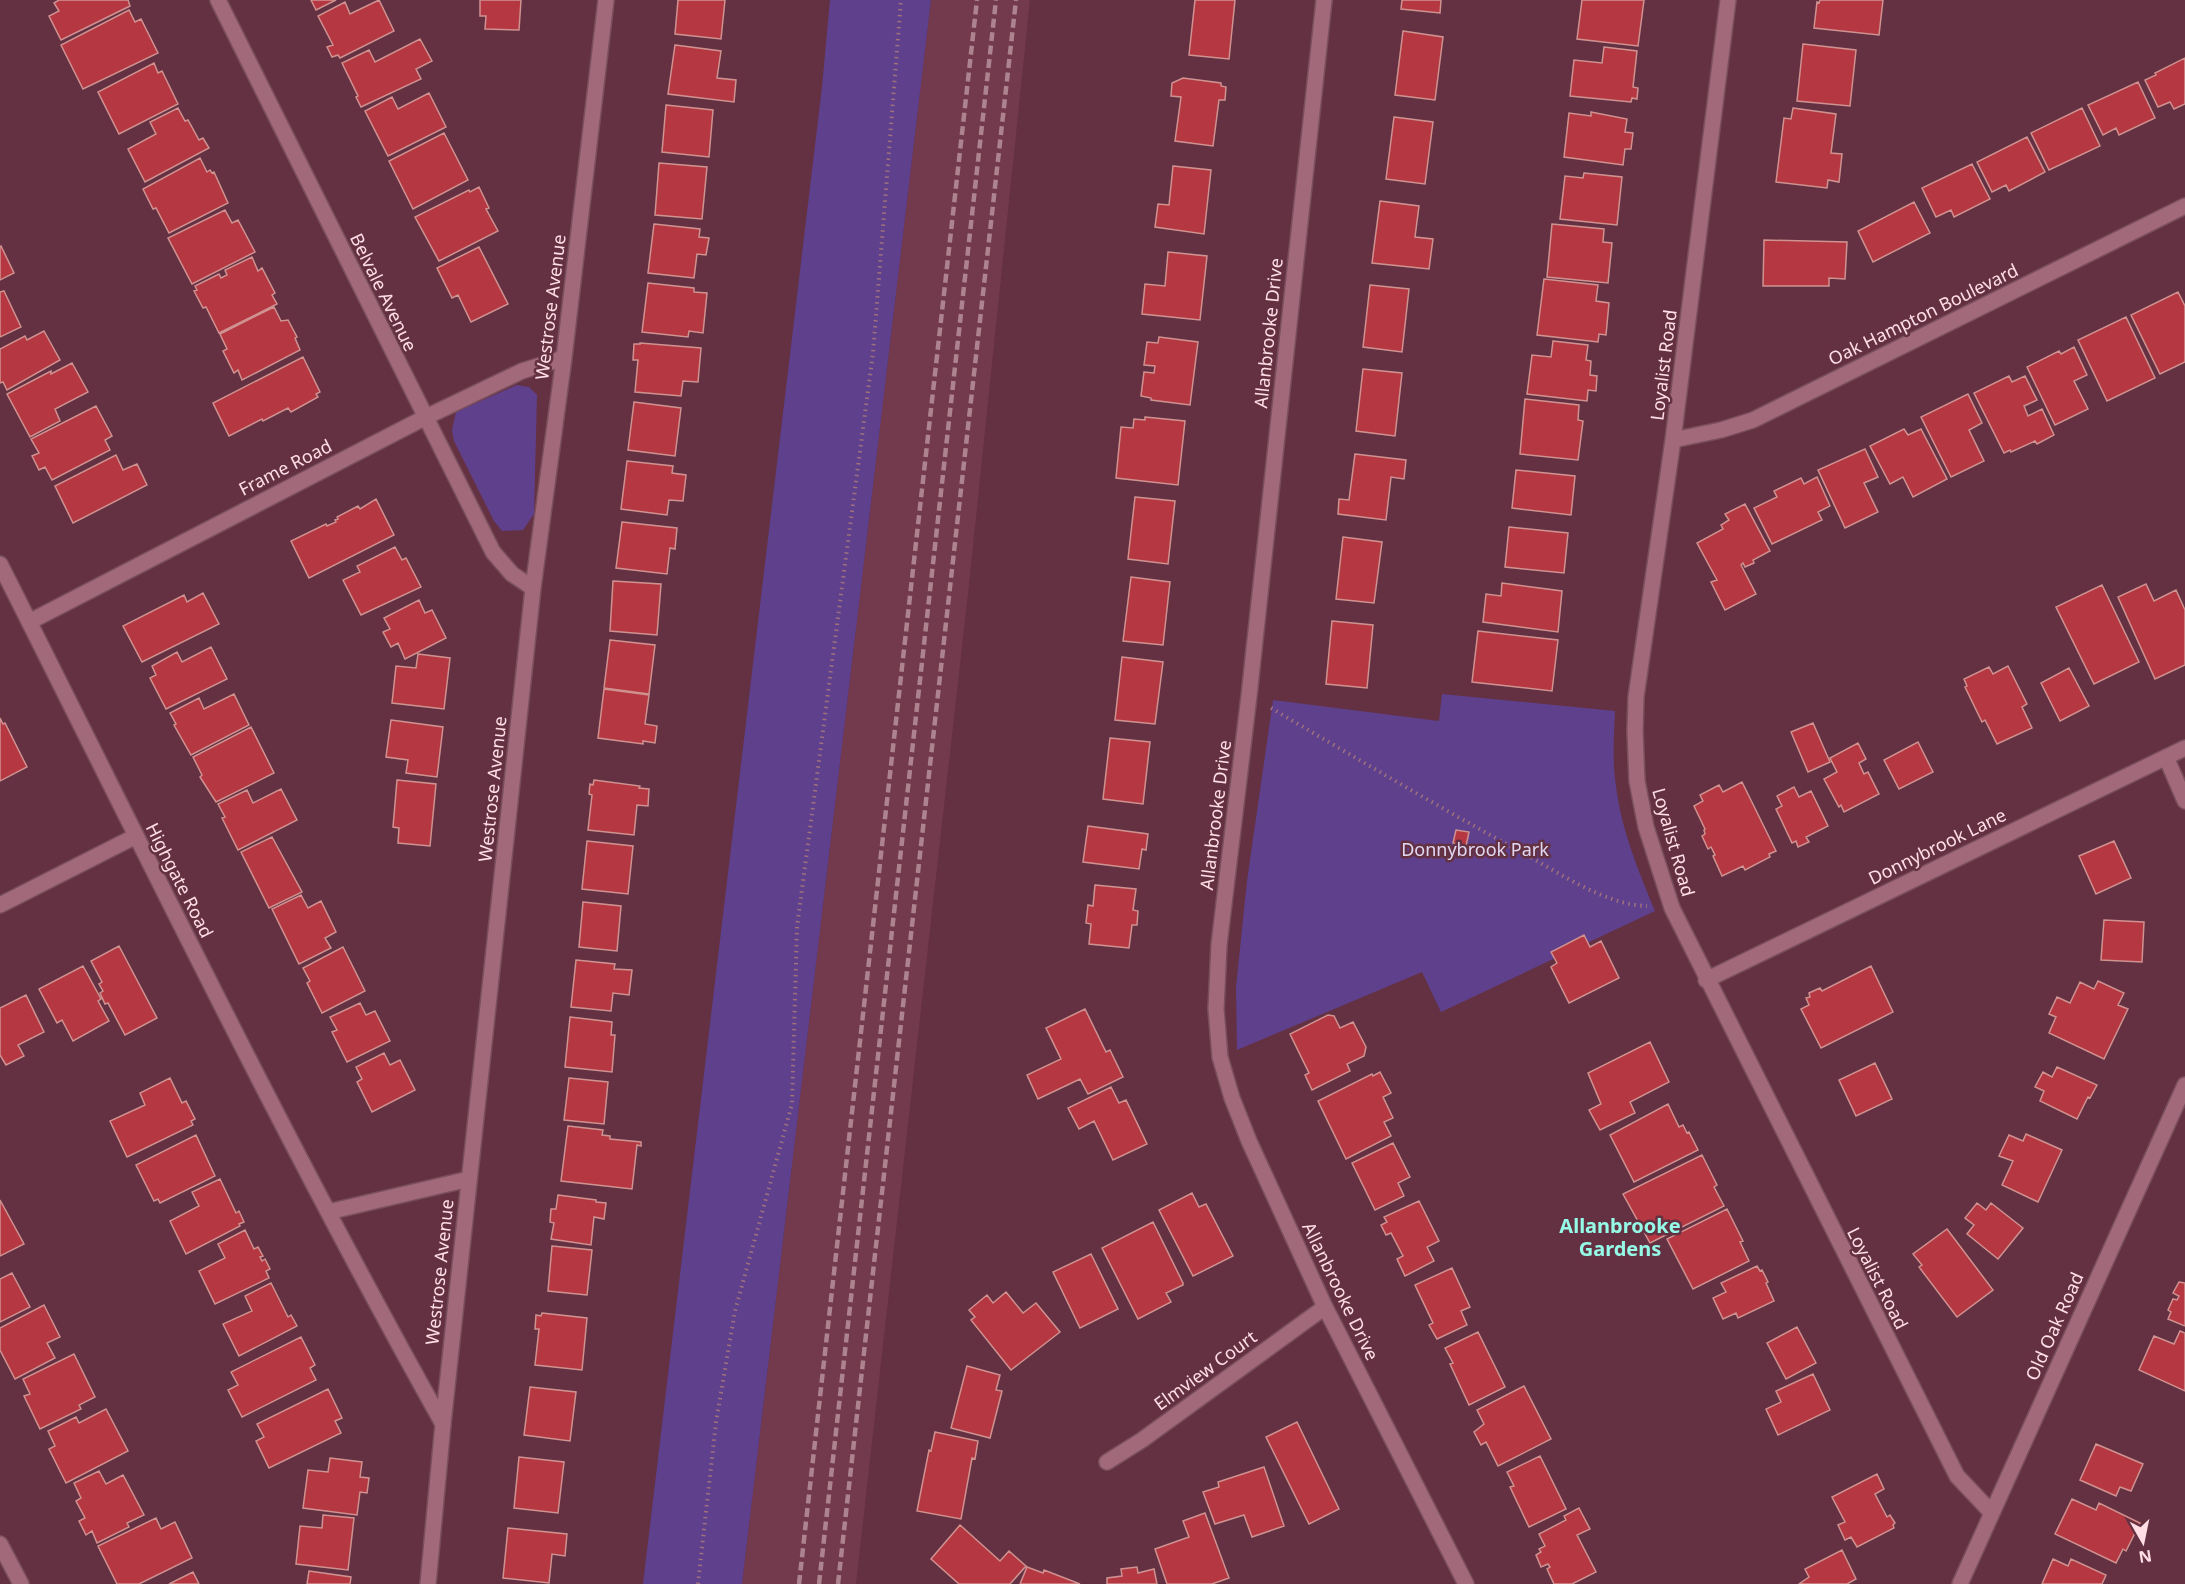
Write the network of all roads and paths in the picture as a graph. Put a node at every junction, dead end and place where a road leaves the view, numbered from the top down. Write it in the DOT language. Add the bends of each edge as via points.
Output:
graph roads {
  1 [pos="218,0"];
  2 [pos="606,0"];
  3 [pos="901,0"];
  4 [pos="1324,0"];
  5 [pos="1728,0"];
  6 [pos="2185,206"];
  7 [pos="564,358"];
  8 [pos="424,418"];
  9 [pos="1673,440"];
  10 [pos="0,564"];
  11 [pos="533,588"];
  12 [pos="29,622"];
  13 [pos="1249,696"];
  14 [pos="2185,748"];
  15 [pos="2166,757"];
  16 [pos="2185,801"];
  17 [pos="136,836"];
  18 [pos="0,905"];
  19 [pos="1672,908"];
  20 [pos="1706,980"];
  21 [pos="2185,1085"];
  22 [pos="469,1179"];
  23 [pos="328,1212"];
  24 [pos="1325,1307"];
  25 [pos="443,1424"];
  26 [pos="1107,1462"];
  27 [pos="1991,1512"];
  28 [pos="0,1544"];
  29 [pos="21,1584"];
  30 [pos="428,1584"];
  31 [pos="698,1584"];
  32 [pos="1466,1584"];
  33 [pos="1960,1584"];
  1 -- 8 [label="street, Belvale Avenue"];
  2 -- 7 [label="street, Westrose Avenue"];
  3 -- 31 [label="path" via="873,353 797,927 792,1104 735,1311 716,1422"];
  4 -- 13 [label="street, Allanbrooke Drive"];
  5 -- 9 [label="street, Loyalist Road"];
  6 -- 9 [label="street, Oak Hampton Boulevard" via="1753,420"];
  7 -- 8 [label="street, Frame Road" via="522,371"];
  7 -- 11 [label="street, Westrose Avenue"];
  8 -- 11 [label="street, Belvale Avenue" via="493,552 512,574"];
  8 -- 12 [label="street, Frame Road"];
  9 -- 19 [label="street, Loyalist Road" via="1636,697 1635,731 1641,804"];
  10 -- 12 [label="street, Highgate Road"];
  11 -- 22 [label="street, Westrose Avenue"];
  12 -- 17 [label="street, Highgate Road"];
  13 -- 19 [label="path" via="1437,807 1577,882 1624,903"];
  13 -- 24 [label="street, Allanbrooke Drive" via="1219,945 1216,1009 1221,1056 1249,1141"];
  14 -- 15 [label="street, Donnybrook Lane"];
  15 -- 16 [label="street"];
  15 -- 20 [label="street, Donnybrook Lane"];
  17 -- 18 [label="street"];
  17 -- 23 [label="street, Highgate Road"];
  19 -- 20 [label="street, Loyalist Road"];
  20 -- 27 [label="street, Loyalist Road" via="1957,1476"];
  21 -- 27 [label="street, Old Oak Road"];
  22 -- 23 [label="street"];
  22 -- 25 [label="street, Westrose Avenue"];
  23 -- 25 [label="street, Highgate Road"];
  24 -- 26 [label="street, Elmview Court"];
  24 -- 32 [label="street, Allanbrooke Drive"];
  25 -- 30 [label="street, Westrose Avenue"];
  27 -- 33 [label="street, Old Oak Road"];
  28 -- 29 [label="street"];
}
